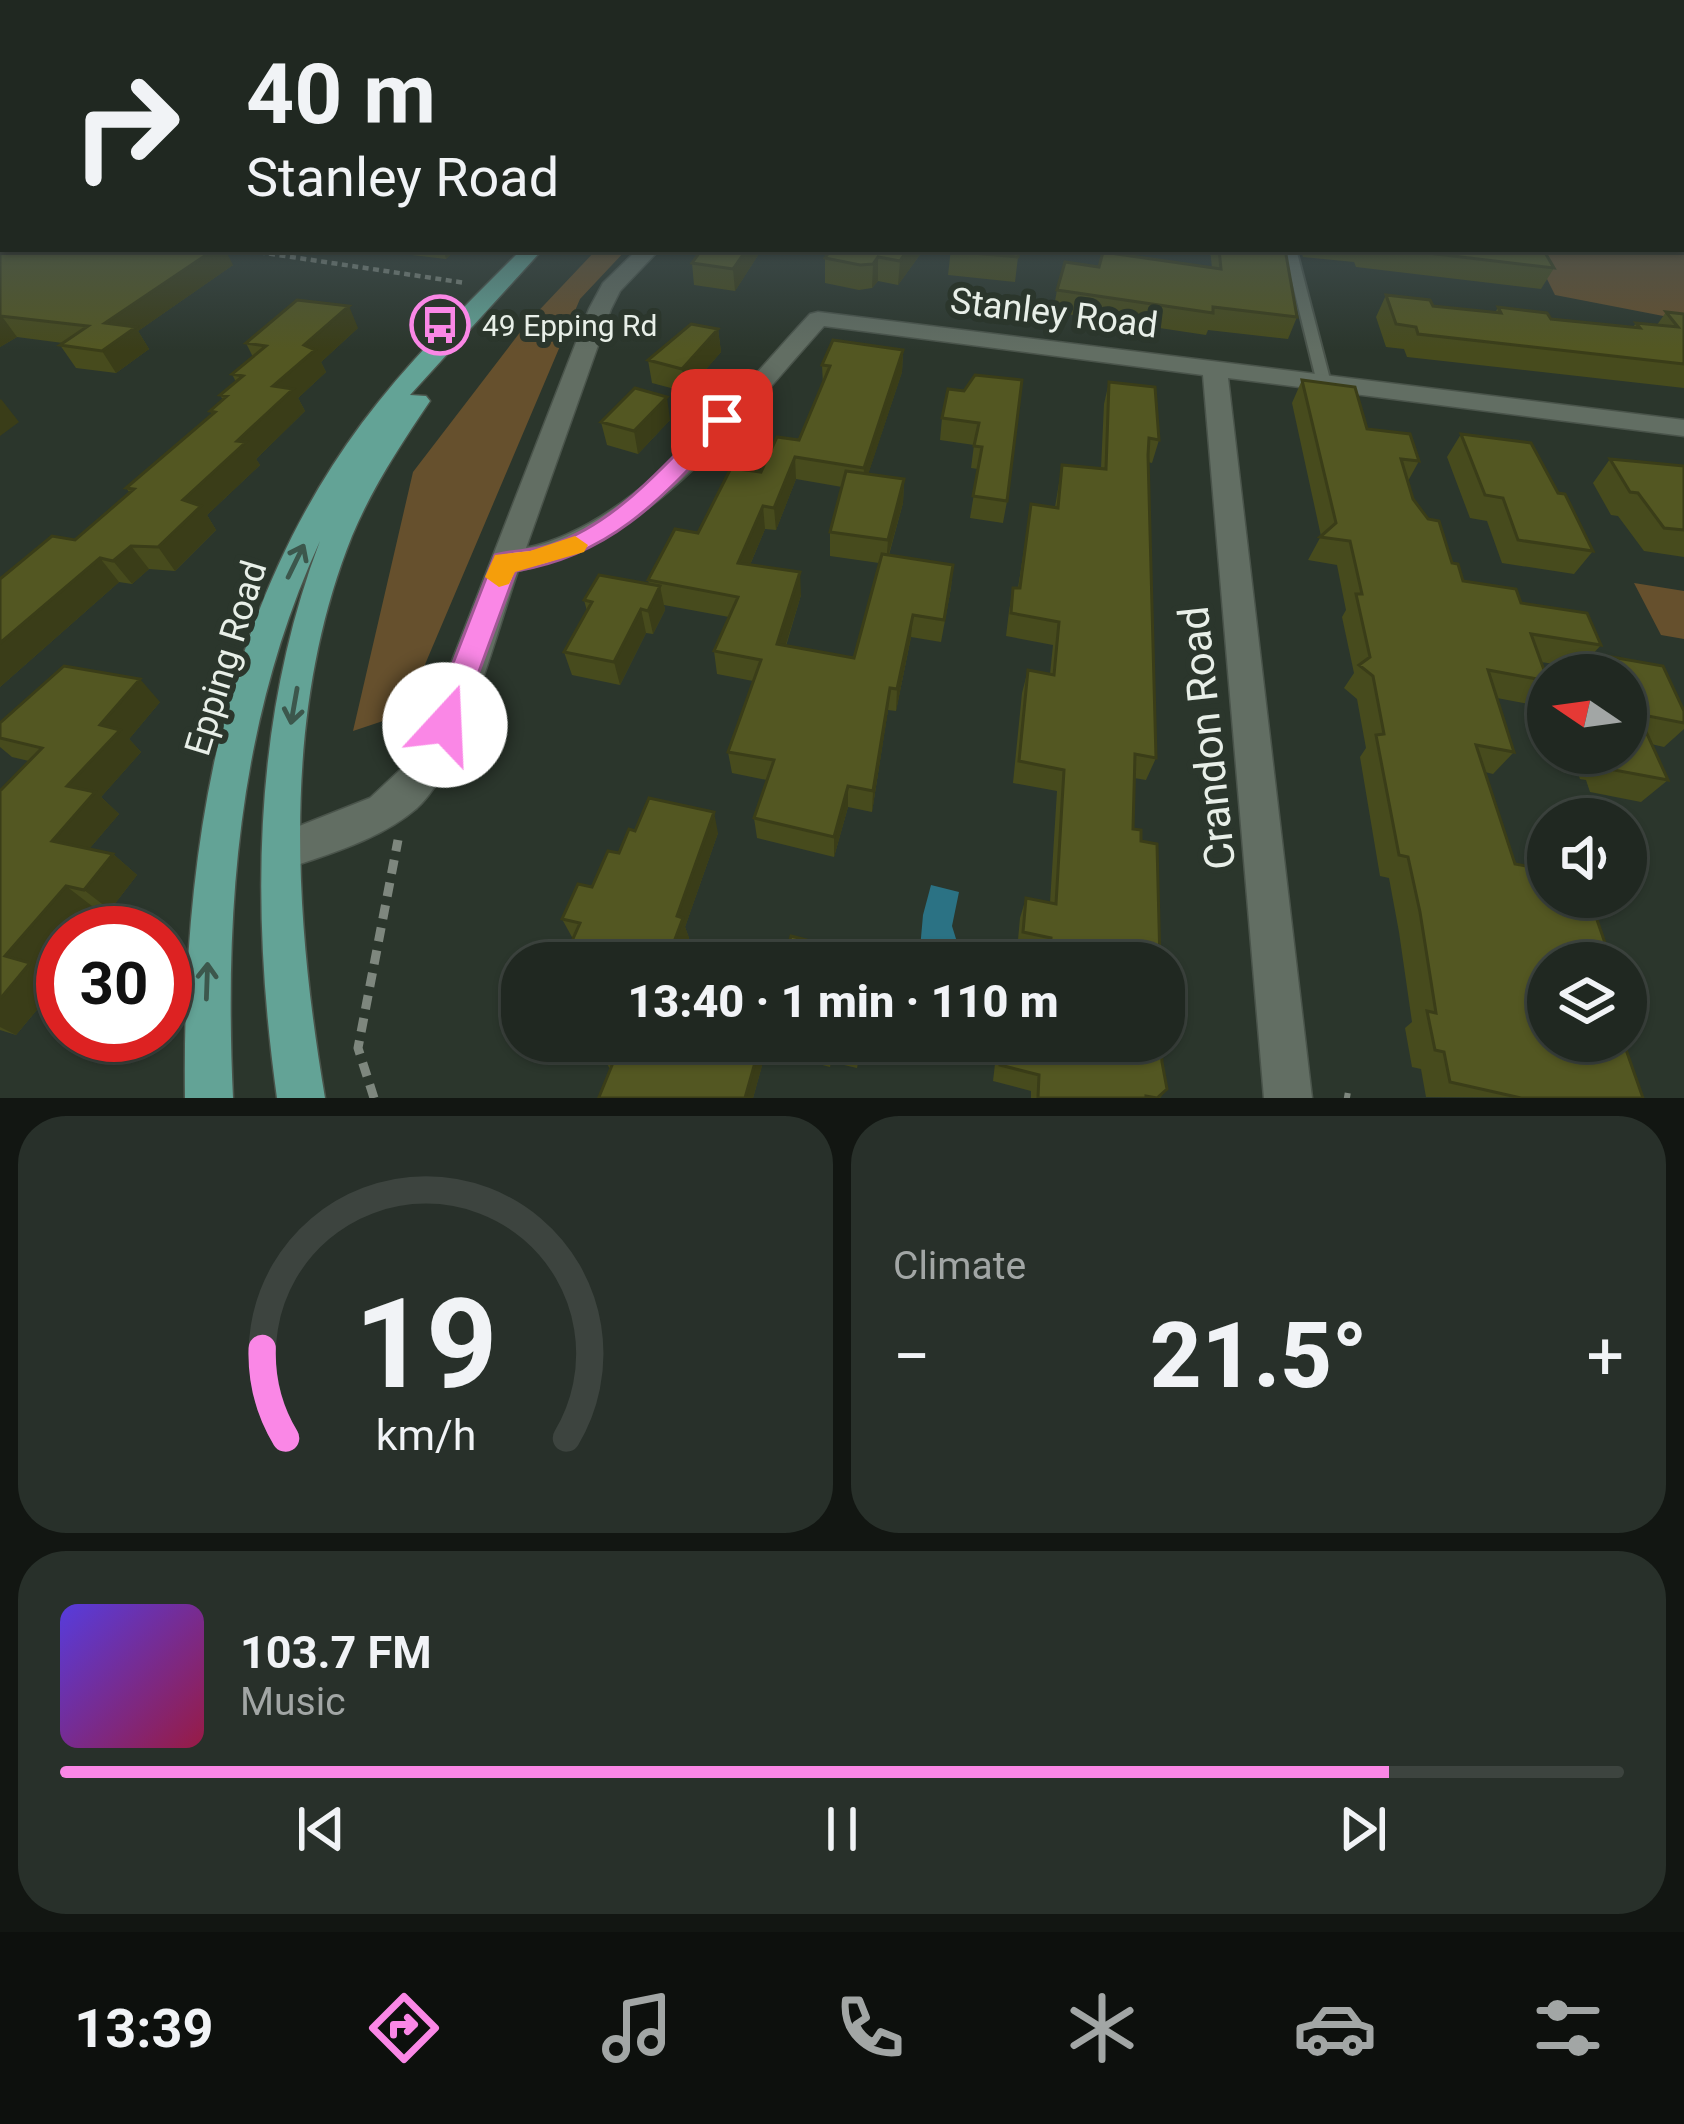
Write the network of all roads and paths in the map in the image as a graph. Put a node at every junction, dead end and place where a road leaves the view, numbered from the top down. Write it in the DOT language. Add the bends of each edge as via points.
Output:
graph roads {
  1 [pos="258,252"];
  2 [pos="551,252"];
  3 [pos="647,252"];
  4 [pos="1291,252"];
  5 [pos="525,254"];
  6 [pos="469,283"];
  7 [pos="1215,369"];
  8 [pos="1324,382"];
  9 [pos="1684,428"];
  10 [pos="505,562"];
  11 [pos="406,822"];
  12 [pos="283,851"];
  13 [pos="209,1098"];
  14 [pos="301,1098"];
  15 [pos="374,1098"];
  16 [pos="1288,1098"];
  1 -- 6 [label="path"];
  2 -- 12 [label="main road, Epping Road, one-way" via="418,400 328,559 292,715"];
  3 -- 10 [label="street" via="600,309"];
  4 -- 8 [label="lane"];
  13 -- 5 [label="main road, Epping Road, one-way" via="208,937 220,824 266,635 291,570 370,431"];
  7 -- 8 [label="street, Stanley Road"];
  7 -- 10 [label="street, Stanley Road" via="818,320 625,515 556,554"];
  7 -- 16 [label="street, Crandon Road"];
  8 -- 9 [label="street, Stanley Road"];
  10 -- 12 [label="street" via="421,780 366,820"];
  11 -- 15 [label="path" via="358,1048"];
  12 -- 14 [label="main road, Epping Road"];
}
